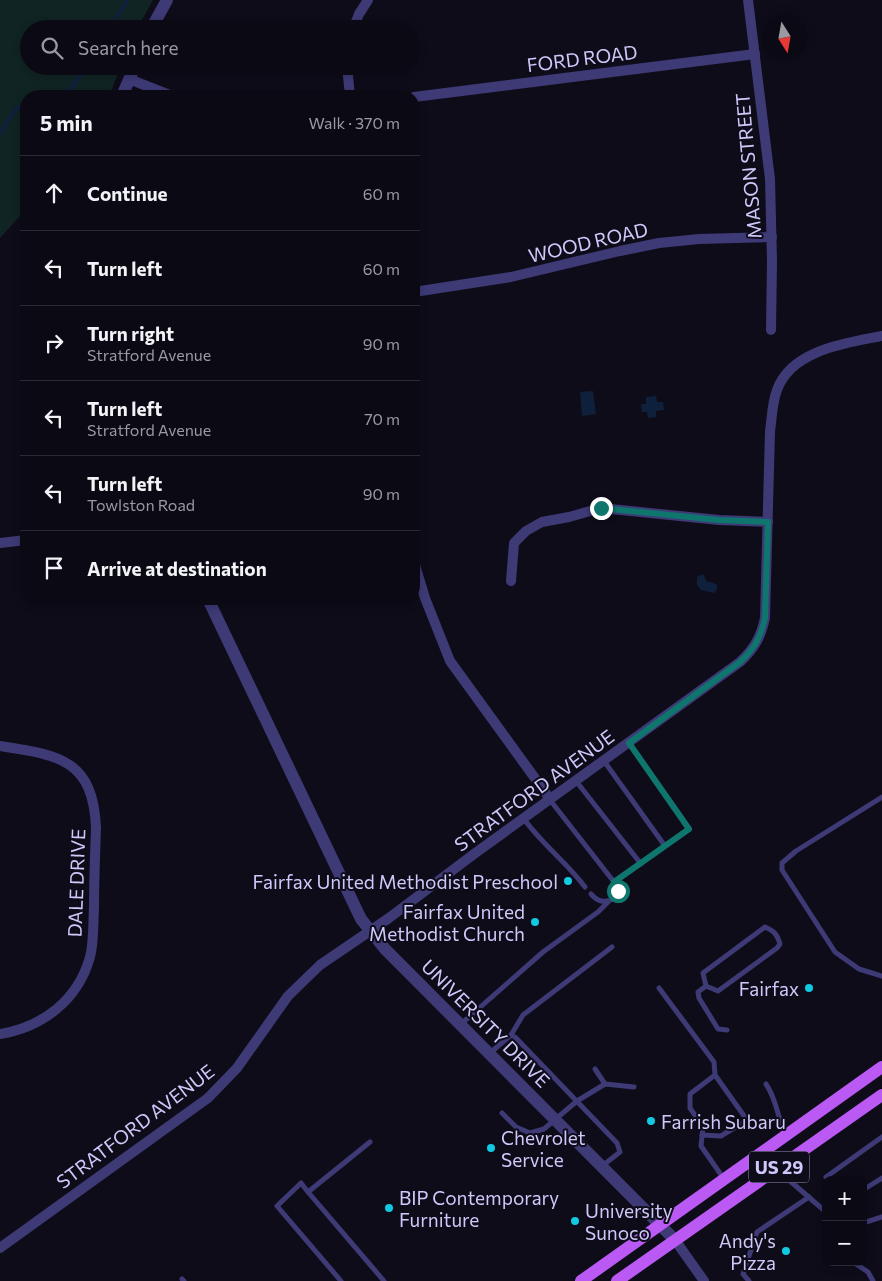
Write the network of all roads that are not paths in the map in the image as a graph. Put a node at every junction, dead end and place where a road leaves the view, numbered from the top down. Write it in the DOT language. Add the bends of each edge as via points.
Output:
graph roads {
  1 [pos="167,0"];
  2 [pos="368,0"];
  3 [pos="748,0"];
  4 [pos="156,20"];
  5 [pos="357,20"];
  6 [pos="754,54"];
  7 [pos="131,75"];
  8 [pos="348,75"];
  9 [pos="129,79"];
  10 [pos="124,90"];
  11 [pos="157,90"];
  12 [pos="349,90"];
  13 [pos="420,96"];
  14 [pos="772,237"];
  15 [pos="420,291"];
  16 [pos="771,330"];
  17 [pos="882,336"];
  18 [pos="768,522"];
  19 [pos="20,541"];
  20 [pos="0,544"];
  21 [pos="510,581"];
  22 [pos="420,582"];
  23 [pos="211,605"];
  24 [pos="629,743"];
  25 [pos="0,746"];
  26 [pos="604,761"];
  27 [pos="576,781"];
  28 [pos="882,798"];
  29 [pos="550,799"];
  30 [pos="524,818"];
  31 [pos="666,846"];
  32 [pos="641,864"];
  33 [pos="614,882"];
  34 [pos="585,887"];
  35 [pos="591,894"];
  36 [pos="608,902"];
  37 [pos="370,930"];
  38 [pos="612,946"];
  39 [pos="882,976"];
  40 [pos="706,986"];
  41 [pos="659,988"];
  42 [pos="461,1024"];
  43 [pos="727,1030"];
  44 [pos="0,1034"];
  45 [pos="511,1035"];
  46 [pos="489,1053"];
  47 [pos="882,1067"];
  48 [pos="595,1069"];
  49 [pos="715,1075"];
  50 [pos="605,1084"];
  51 [pos="766,1084"];
  52 [pos="634,1087"];
  53 [pos="882,1095"];
  54 [pos="577,1101"];
  55 [pos="502,1113"];
  56 [pos="555,1119"];
  57 [pos="702,1135"];
  58 [pos="788,1136"];
  59 [pos="882,1137"];
  60 [pos="370,1142"];
  61 [pos="602,1166"];
  62 [pos="780,1167"];
  63 [pos="827,1176"];
  64 [pos="882,1178"];
  65 [pos="725,1180"];
  66 [pos="867,1187"];
  67 [pos="308,1192"];
  68 [pos="809,1197"];
  69 [pos="822,1208"];
  70 [pos="882,1216"];
  71 [pos="867,1222"];
  72 [pos="661,1224"];
  73 [pos="675,1240"];
  74 [pos="0,1248"];
  75 [pos="860,1266"];
  76 [pos="341,1281"];
  77 [pos="384,1281"];
  78 [pos="581,1281"];
  79 [pos="617,1281"];
  80 [pos="704,1281"];
  81 [pos="748,1281"];
  82 [pos="872,1281"];
  1 -- 4 [label="street"];
  2 -- 5 [label="street"];
  3 -- 6 [label="street, MASON STREET"];
  6 -- 13 [label="street, FORD ROAD"];
  6 -- 14 [label="street, MASON STREET" via="770,179"];
  7 -- 9 [label="street"];
  8 -- 12 [label="street"];
  9 -- 10 [label="street"];
  9 -- 11 [label="street"];
  14 -- 15 [label="street, WOOD ROAD" via="659,243 511,277"];
  14 -- 16 [label="street, MASON STREET"];
  17 -- 18 [label="street, STRATFORD AVENUE" via="809,356 794,366 780,382 773,403 770,432"];
  18 -- 21 [label="street" via="601,508 542,522 526,531 514,543"];
  18 -- 24 [label="street, STRATFORD AVENUE" via="765,618 756,644 740,662"];
  19 -- 20 [label="street"];
  22 -- 29 [label="street" via="450,661"];
  23 -- 37 [label="street, UNIVERSITY DRIVE" via="358,914"];
  24 -- 26 [label="street, STRATFORD AVENUE"];
  24 -- 31 [label="lane" via="689,829"];
  25 -- 44 [label="street, DALE DRIVE" via="43,752 77,771 91,792 96,828 93,942 86,970 72,994 50,1015 26,1028"];
  26 -- 27 [label="street, STRATFORD AVENUE"];
  26 -- 31 [label="lane"];
  27 -- 29 [label="street, STRATFORD AVENUE"];
  27 -- 32 [label="lane"];
  28 -- 39 [label="lane" via="782,863 782,870 835,952 860,969"];
  29 -- 30 [label="street, STRATFORD AVENUE"];
  29 -- 33 [label="lane"];
  30 -- 34 [label="lane"];
  30 -- 37 [label="street, STRATFORD AVENUE"];
  31 -- 32 [label="lane"];
  32 -- 33 [label="lane"];
  33 -- 36 [label="lane" via="618,891"];
  35 -- 36 [label="lane" via="597,900"];
  36 -- 42 [label="lane" via="543,952"];
  37 -- 42 [label="street, UNIVERSITY DRIVE"];
  37 -- 74 [label="street, STRATFORD AVENUE" via="299,984 238,1068 208,1098"];
  38 -- 45 [label="lane" via="523,1015"];
  40 -- 40 [label="lane" via="703,973 765,927 778,936 780,944 777,948 718,991"];
  40 -- 43 [label="lane" via="698,992 699,998 718,1029"];
  41 -- 49 [label="lane" via="714,1062"];
  42 -- 46 [label="street, UNIVERSITY DRIVE"];
  45 -- 46 [label="lane"];
  45 -- 54 [label="lane"];
  46 -- 56 [label="street, UNIVERSITY DRIVE"];
  47 -- 58 [label="main road, US 29"];
  48 -- 50 [label="lane"];
  49 -- 57 [label="lane" via="690,1094 690,1108 703,1127"];
  49 -- 57 [label="lane" via="747,1120 721,1136"];
  50 -- 52 [label="lane"];
  50 -- 54 [label="lane"];
  51 -- 58 [label="lane" via="774,1095 779,1119"];
  53 -- 62 [label="main road, US 29"];
  54 -- 56 [label="lane"];
  54 -- 61 [label="lane" via="616,1143 620,1152"];
  55 -- 56 [label="lane" via="530,1133 544,1129"];
  56 -- 61 [label="street, UNIVERSITY DRIVE"];
  57 -- 65 [label="lane" via="701,1146"];
  58 -- 65 [label="main road, US 29"];
  59 -- 63 [label="lane"];
  60 -- 67 [label="lane"];
  61 -- 72 [label="street, UNIVERSITY DRIVE"];
  62 -- 68 [label="lane"];
  62 -- 73 [label="main road, US 29"];
  64 -- 66 [label="lane"];
  65 -- 72 [label="main road, US 29"];
  67 -- 76 [label="lane" via="301,1183 277,1206"];
  67 -- 77 [label="lane"];
  68 -- 69 [label="lane"];
  68 -- 81 [label="lane" via="757,1232 744,1274"];
  70 -- 71 [label="lane"];
  72 -- 73 [label="street, UNIVERSITY DRIVE"];
  72 -- 78 [label="main road, US 29"];
  73 -- 79 [label="main road, US 29"];
  73 -- 80 [label="street, UNIVERSITY DRIVE"];
  75 -- 82 [label="lane" via="868,1272"];
}
